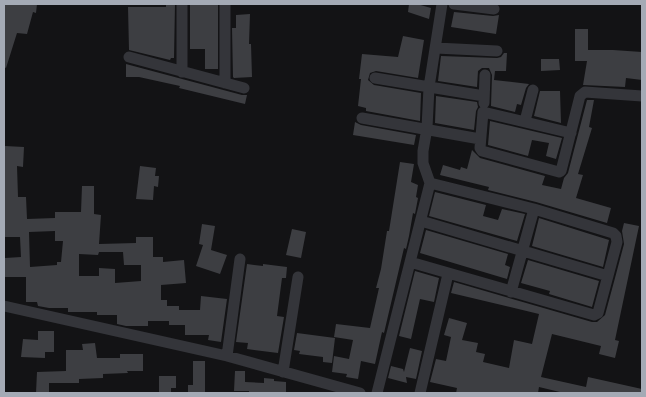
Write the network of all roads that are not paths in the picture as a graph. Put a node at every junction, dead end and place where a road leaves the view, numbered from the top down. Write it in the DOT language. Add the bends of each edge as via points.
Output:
graph roads {
  1 [pos="182,4"];
  2 [pos="225,4"];
  3 [pos="442,4"];
  4 [pos="454,4"];
  5 [pos="494,9"];
  6 [pos="436,48"];
  7 [pos="497,51"];
  8 [pos="129,57"];
  9 [pos="182,72"];
  10 [pos="485,75"];
  11 [pos="375,78"];
  12 [pos="225,83"];
  13 [pos="429,87"];
  14 [pos="244,88"];
  15 [pos="533,90"];
  16 [pos="484,96"];
  17 [pos="642,96"];
  18 [pos="483,112"];
  19 [pos="362,118"];
  20 [pos="525,121"];
  21 [pos="427,128"];
  22 [pos="571,133"];
  23 [pos="480,139"];
  24 [pos="430,183"];
  25 [pos="534,209"];
  26 [pos="421,221"];
  27 [pos="523,251"];
  28 [pos="240,259"];
  29 [pos="410,262"];
  30 [pos="448,274"];
  31 [pos="608,276"];
  32 [pos="298,277"];
  33 [pos="511,292"];
  34 [pos="4,306"];
  35 [pos="227,356"];
  36 [pos="283,372"];
  37 [pos="360,393"];
  38 [pos="377,393"];
  39 [pos="420,393"];
  1 -- 9 [label="street"];
  2 -- 12 [label="street"];
  3 -- 6 [label="street"];
  4 -- 5 [label="street"];
  6 -- 7 [label="street"];
  6 -- 13 [label="street"];
  8 -- 9 [label="street"];
  9 -- 12 [label="street"];
  10 -- 16 [label="street"];
  11 -- 13 [label="street"];
  12 -- 14 [label="street"];
  13 -- 16 [label="street"];
  13 -- 21 [label="street"];
  15 -- 20 [label="street"];
  16 -- 18 [label="street"];
  17 -- 22 [label="street" via="585,92 580,96"];
  18 -- 20 [label="street"];
  18 -- 23 [label="street"];
  19 -- 21 [label="street"];
  20 -- 22 [label="street"];
  21 -- 23 [label="street"];
  21 -- 24 [label="street" via="422,151"];
  22 -- 23 [label="street" via="559,172 482,151"];
  24 -- 25 [label="street"];
  24 -- 26 [label="street"];
  25 -- 27 [label="street"];
  25 -- 31 [label="street" via="614,233 617,242"];
  26 -- 27 [label="street"];
  26 -- 29 [label="street"];
  27 -- 31 [label="street"];
  27 -- 33 [label="street"];
  28 -- 35 [label="street"];
  29 -- 30 [label="street"];
  29 -- 38 [label="street"];
  30 -- 33 [label="street"];
  30 -- 39 [label="street"];
  31 -- 33 [label="street" via="596,314"];
  32 -- 36 [label="street"];
  34 -- 35 [label="street"];
  35 -- 36 [label="street"];
  36 -- 37 [label="street"];
}
